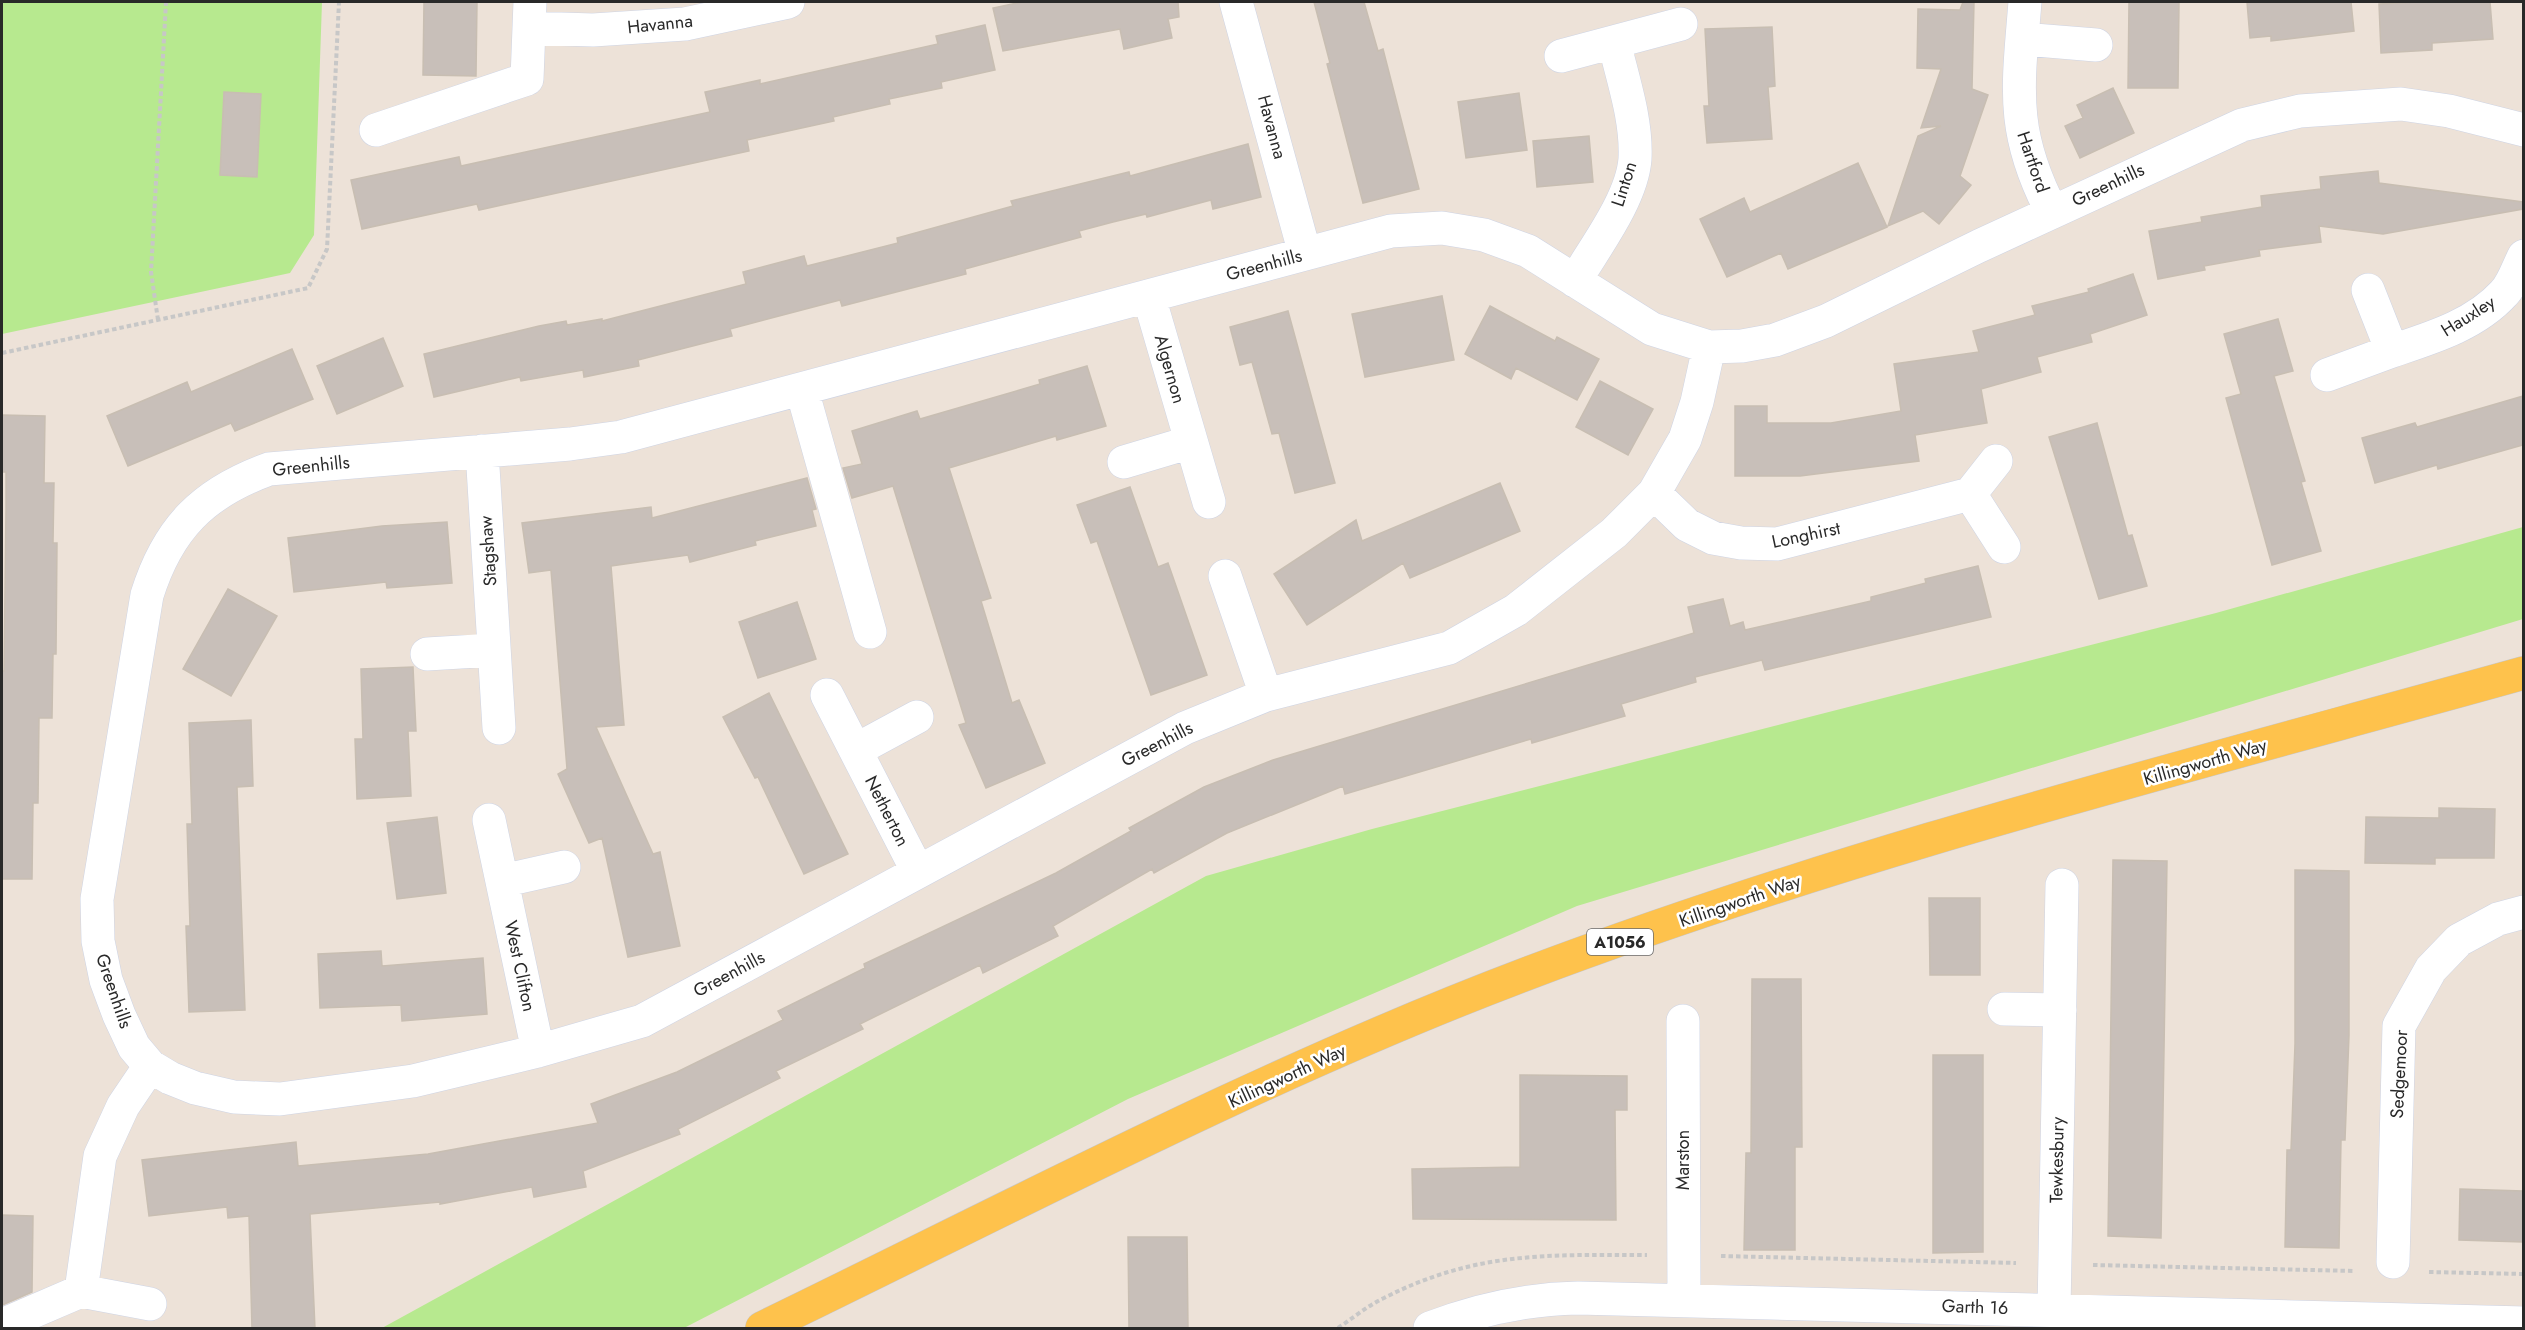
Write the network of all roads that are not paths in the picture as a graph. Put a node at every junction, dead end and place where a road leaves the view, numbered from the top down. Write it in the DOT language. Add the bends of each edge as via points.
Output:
graph roads {
  1 [pos="788,2"];
  2 [pos="1236,2"];
  3 [pos="2025,2"];
  4 [pos="529,15"];
  5 [pos="1681,24"];
  6 [pos="2022,39"];
  7 [pos="1614,42"];
  8 [pos="2096,45"];
  9 [pos="1561,56"];
  10 [pos="376,130"];
  11 [pos="2523,130"];
  12 [pos="2052,212"];
  13 [pos="1305,254"];
  14 [pos="2523,256"];
  15 [pos="1575,281"];
  16 [pos="2368,290"];
  17 [pos="1149,297"];
  18 [pos="1709,347"];
  19 [pos="2392,351"];
  20 [pos="2327,375"];
  21 [pos="802,390"];
  22 [pos="1191,442"];
  23 [pos="482,451"];
  24 [pos="1996,461"];
  25 [pos="1124,462"];
  26 [pos="1654,493"];
  27 [pos="1970,494"];
  28 [pos="1209,502"];
  29 [pos="2004,547"];
  30 [pos="1224,576"];
  31 [pos="870,632"];
  32 [pos="494,650"];
  33 [pos="427,654"];
  34 [pos="2523,673"];
  35 [pos="827,695"];
  36 [pos="1266,695"];
  37 [pos="917,717"];
  38 [pos="499,728"];
  39 [pos="855,750"];
  40 [pos="489,820"];
  41 [pos="564,867"];
  42 [pos="918,872"];
  43 [pos="502,881"];
  44 [pos="2062,885"];
  45 [pos="2523,912"];
  46 [pos="2004,1009"];
  47 [pos="2060,1010"];
  48 [pos="1683,1021"];
  49 [pos="538,1051"];
  50 [pos="150,1066"];
  51 [pos="2393,1262"];
  52 [pos="81,1291"];
  53 [pos="1684,1299"];
  54 [pos="150,1304"];
  55 [pos="2054,1310"];
  56 [pos="2352,1323"];
  57 [pos="2523,1323"];
  58 [pos="2,1325"];
  59 [pos="762,1329"];
  60 [pos="1430,1329"];
  1 -- 4 [label="street, Havanna" via="685,24 593,30"];
  2 -- 13 [label="street, Havanna"];
  3 -- 6 [label="street, Hartford"];
  4 -- 10 [label="street, Havanna" via="527,79"];
  5 -- 7 [label="street"];
  6 -- 8 [label="street"];
  6 -- 12 [label="street, Hartford" via="2020,129 2034,178"];
  7 -- 9 [label="street"];
  7 -- 15 [label="street, Linton" via="1633,120 1635,160 1623,200"];
  11 -- 12 [label="street, Greenhills" via="2449,111 2402,105 2300,111 2242,125"];
  12 -- 18 [label="street, Greenhills" via="1826,321 1775,340"];
  13 -- 15 [label="street, Greenhills" via="1391,231 1442,228 1484,235 1528,251"];
  13 -- 17 [label="street, Greenhills"];
  14 -- 19 [label="street, Hauxley" via="2505,292 2479,314 2441,335"];
  15 -- 18 [label="street, Greenhills" via="1652,329"];
  16 -- 19 [label="street"];
  17 -- 21 [label="street, Greenhills"];
  17 -- 22 [label="street, Algernon"];
  18 -- 26 [label="street, Greenhills" via="1685,439"];
  19 -- 20 [label="street, Hauxley"];
  21 -- 23 [label="street, Greenhills" via="621,437"];
  21 -- 31 [label="street"];
  22 -- 25 [label="street"];
  22 -- 28 [label="street, Algernon"];
  23 -- 32 [label="street, Stagshaw"];
  23 -- 50 [label="street, Greenhills" via="269,469 237,480 208,498 182,524 157,564 147,595 97,899 98,941 106,980 134,1047"];
  24 -- 27 [label="street"];
  26 -- 27 [label="street, Longhirst" via="1687,525 1713,537 1777,544"];
  26 -- 36 [label="street, Greenhills" via="1568,571 1516,610 1449,648"];
  27 -- 29 [label="street"];
  30 -- 36 [label="street"];
  32 -- 33 [label="street"];
  32 -- 38 [label="street, Stagshaw"];
  34 -- 59 [label="main road, Killingworth Way / A1056" via="1810,877 1527,974 1348,1047"];
  35 -- 39 [label="street, Netherton"];
  36 -- 42 [label="street, Greenhills" via="1185,728"];
  37 -- 39 [label="street"];
  39 -- 42 [label="street, Netherton"];
  40 -- 43 [label="street, West Clifton"];
  41 -- 43 [label="street"];
  42 -- 49 [label="street, Greenhills" via="642,1021"];
  43 -- 49 [label="street, West Clifton"];
  44 -- 47 [label="street, Tewkesbury"];
  45 -- 51 [label="street, Sedgemoor" via="2498,919 2459,940 2432,969 2399,1026"];
  46 -- 47 [label="street"];
  47 -- 55 [label="street, Tewkesbury"];
  48 -- 53 [label="street, Marston"];
  49 -- 50 [label="street, Greenhills" via="413,1081 280,1099 195,1088"];
  50 -- 52 [label="street" via="123,1106 100,1156"];
  52 -- 54 [label="street"];
  52 -- 58 [label="street"];
  53 -- 55 [label="street, Garth 16"];
  53 -- 60 [label="street, Garth 16" via="1544,1298 1472,1312"];
  55 -- 56 [label="street, Garth 16"];
  56 -- 57 [label="street, Garth 16"];
}
